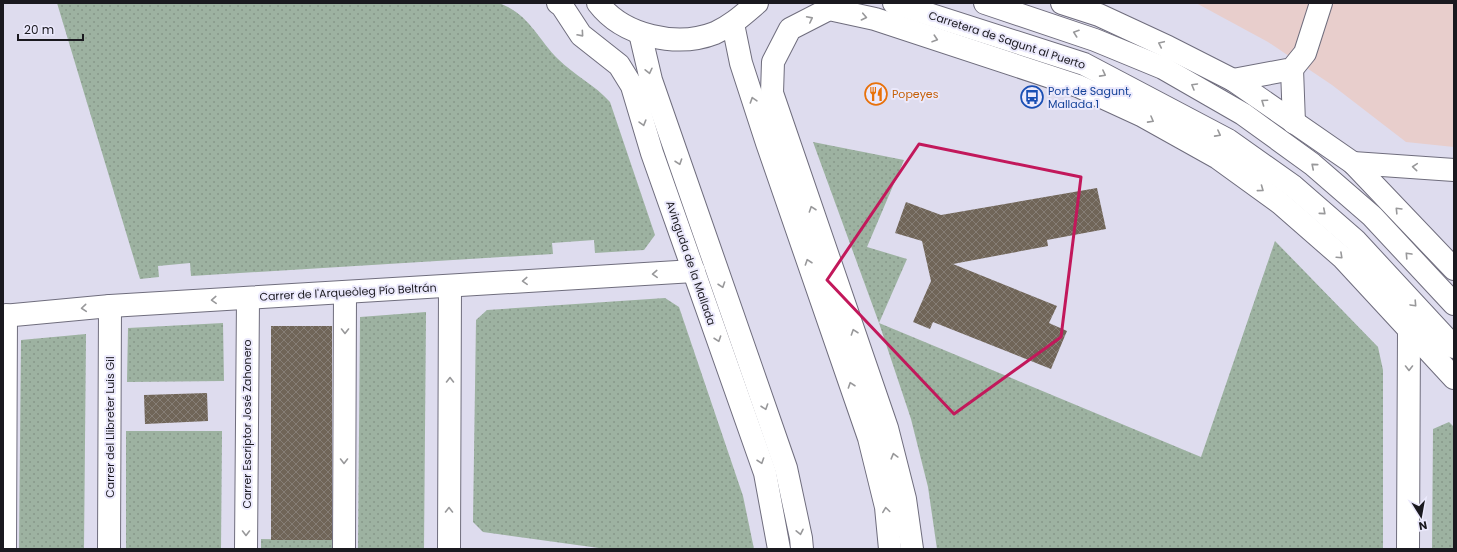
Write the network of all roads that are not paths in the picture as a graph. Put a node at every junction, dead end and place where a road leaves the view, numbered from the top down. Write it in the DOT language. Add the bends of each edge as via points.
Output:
graph roads {
  1 [pos="558,3"];
  2 [pos="598,3"];
  3 [pos="757,3"];
  4 [pos="881,3"];
  5 [pos="894,3"];
  6 [pos="986,3"];
  7 [pos="1062,3"];
  8 [pos="1321,3"];
  9 [pos="733,24"];
  10 [pos="898,27"];
  11 [pos="640,33"];
  12 [pos="1292,69"];
  13 [pos="1233,80"];
  14 [pos="1294,123"];
  15 [pos="666,125"];
  16 [pos="762,126"];
  17 [pos="786,135"];
  18 [pos="652,153"];
  19 [pos="1353,163"];
  20 [pos="1454,170"];
  21 [pos="1454,269"];
  22 [pos="694,271"];
  23 [pos="450,286"];
  24 [pos="345,292"];
  25 [pos="248,298"];
  26 [pos="1454,304"];
  27 [pos="110,306"];
  28 [pos="4,315"];
  29 [pos="1409,329"];
  30 [pos="1454,347"];
  31 [pos="1454,378"];
  32 [pos="5,549"];
  33 [pos="109,549"];
  34 [pos="246,549"];
  35 [pos="344,549"];
  36 [pos="449,549"];
  37 [pos="779,549"];
  38 [pos="802,549"];
  39 [pos="890,549"];
  40 [pos="912,549"];
  41 [pos="1408,549"];
  1 -- 18 [label="street, Avinguda de la Mallada, one-way" via="581,35 619,66 632,86"];
  2 -- 11 [label="street" via="622,24"];
  3 -- 9 [label="street"];
  4 -- 10 [label="street"];
  5 -- 30 [label="street, Carretera de Sagunt al Puerto, one-way" via="1084,64 1228,140 1293,186 1355,240"];
  26 -- 6 [label="street, one-way" via="1372,216 1312,164 1243,114 1163,68 1095,40"];
  13 -- 7 [label="street, one-way" via="1099,15"];
  8 -- 12 [label="street" via="1305,53"];
  9 -- 11 [label="street" via="713,34 687,39 661,39"];
  16 -- 9 [label="street, one-way" via="741,63"];
  17 -- 10 [label="street, one-way" via="772,93 772,69 790,29 829,9"];
  10 -- 29 [label="street, one-way" via="1078,86 1141,114 1218,158 1280,203 1343,258"];
  11 -- 15 [label="street, Avinguda de la Mallada, one-way" via="651,80"];
  12 -- 13 [label="street"];
  12 -- 14 [label="street"];
  14 -- 13 [label="street, one-way"];
  14 -- 19 [label="street"];
  15 -- 18 [label="street"];
  15 -- 38 [label="street, Avinguda de la Mallada, one-way" via="786,468"];
  16 -- 17 [label="street"];
  39 -- 16 [label="street, one-way" via="886,507 869,438"];
  40 -- 17 [label="street, one-way" via="905,499 887,428"];
  18 -- 22 [label="street, Avinguda de la Mallada"];
  20 -- 19 [label="street, one-way"];
  21 -- 19 [label="street, one-way"];
  22 -- 23 [label="street, Carrer de l'Arqueòleg Pío Beltrán, one-way"];
  22 -- 37 [label="street, Avinguda de la Mallada, one-way" via="765,473"];
  23 -- 24 [label="street, Carrer de l'Arqueòleg Pío Beltrán"];
  36 -- 23 [label="street, one-way"];
  24 -- 25 [label="street, Carrer de l'Arqueòleg Pío Beltrán"];
  24 -- 35 [label="street, one-way"];
  25 -- 27 [label="street, Carrer de l'Arqueòleg Pío Beltrán, one-way"];
  25 -- 34 [label="street, Carrer Escriptor José Zahonero, one-way"];
  27 -- 28 [label="street, Carrer de l'Arqueòleg Pío Beltrán, one-way"];
  27 -- 33 [label="street, Carrer del Llibreter Luis Gil"];
  28 -- 32 [label="street"];
  29 -- 31 [label="street"];
  29 -- 41 [label="street, one-way"];
}
